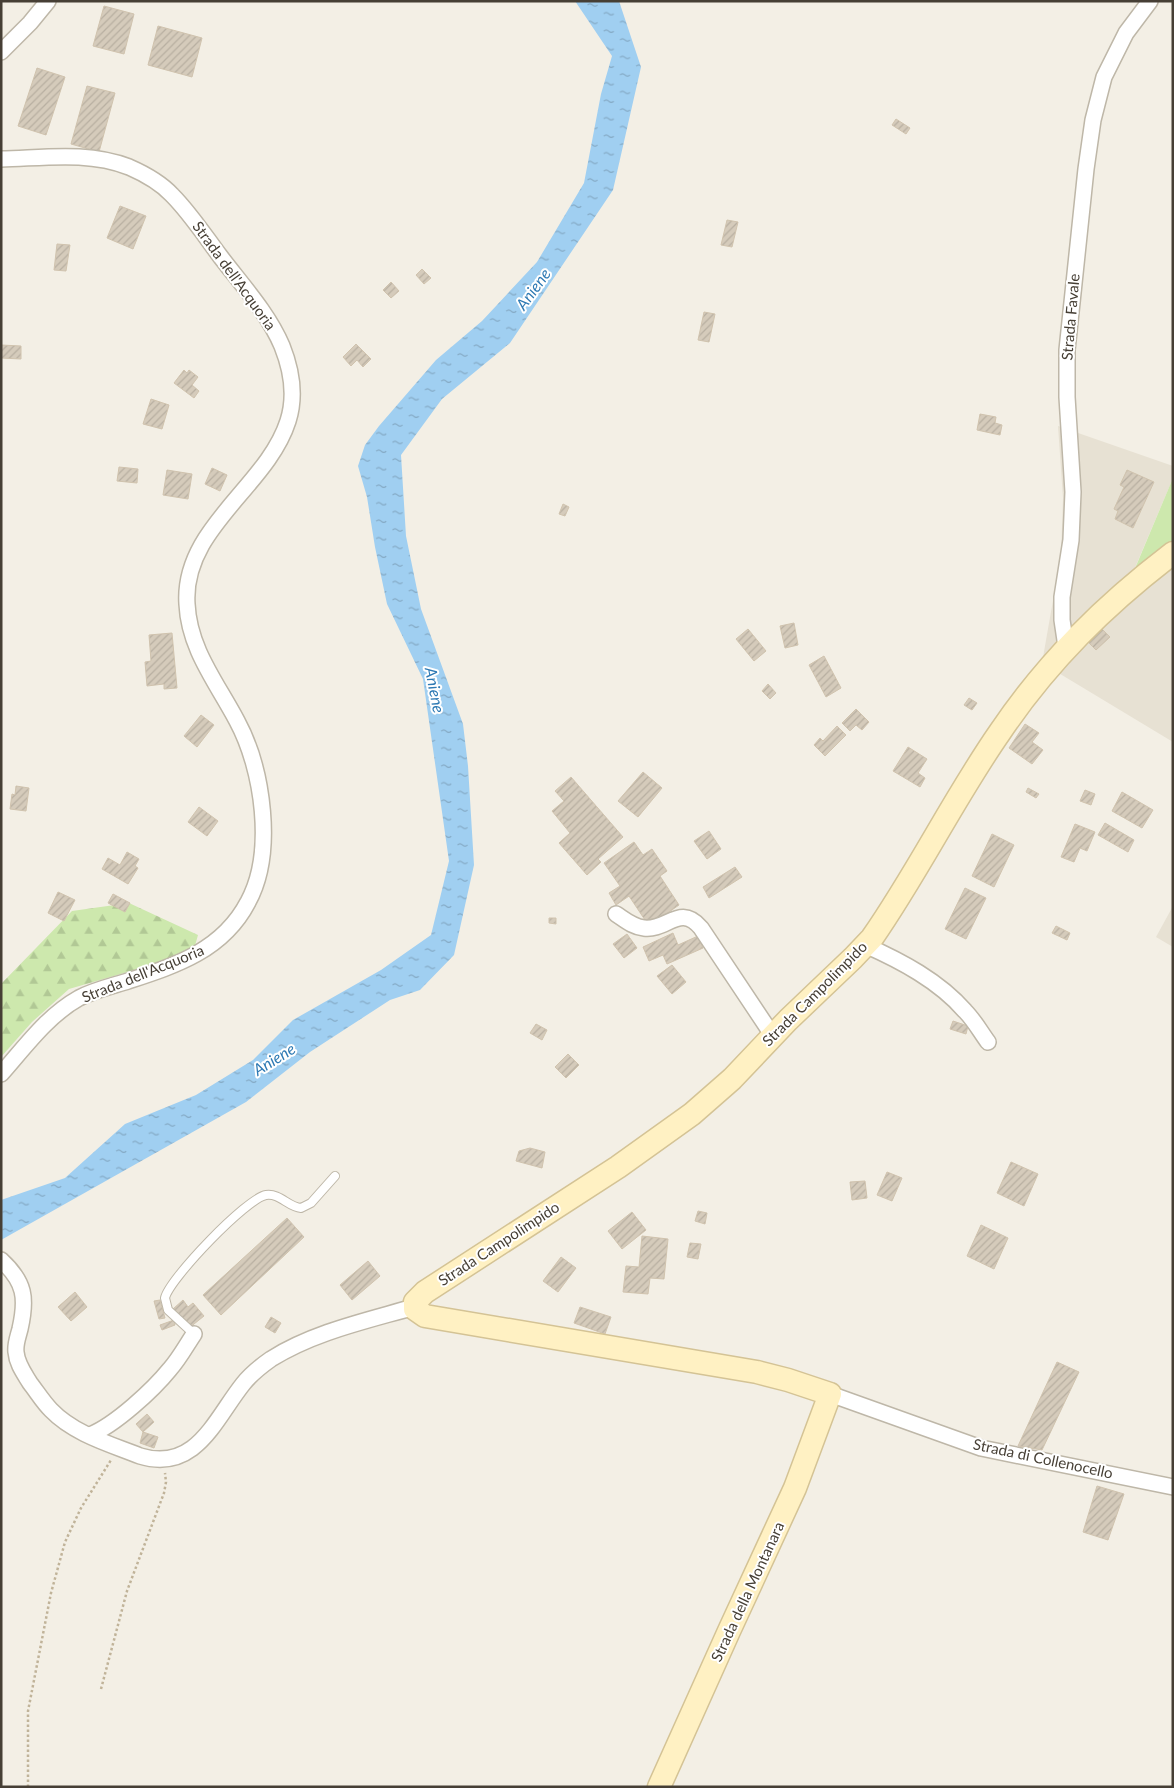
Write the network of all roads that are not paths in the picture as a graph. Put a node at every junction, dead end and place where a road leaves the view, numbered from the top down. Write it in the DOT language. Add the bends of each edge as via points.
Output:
graph roads {
  1 [pos="48,1"];
  2 [pos="1150,1"];
  3 [pos="1,52"];
  4 [pos="1,159"];
  5 [pos="1173,553"];
  6 [pos="1066,647"];
  7 [pos="616,914"];
  8 [pos="865,945"];
  9 [pos="773,1036"];
  10 [pos="988,1042"];
  11 [pos="1,1074"];
  12 [pos="334,1176"];
  13 [pos="1,1260"];
  14 [pos="414,1307"];
  15 [pos="194,1334"];
  16 [pos="830,1394"];
  17 [pos="90,1435"];
  18 [pos="1173,1487"];
  19 [pos="659,1787"];
  1 -- 3 [label="street"];
  2 -- 6 [label="street, Strada Favale" via="1121,41 1104,77 1093,120 1086,169 1067,350 1073,492 1071,540 1062,597"];
  4 -- 11 [label="street, Strada dell'Acquoria" via="92,158 123,165 157,182 181,204 273,328 286,358 293,391 283,437 209,533 197,556 187,593 190,629 197,650 244,736 253,759 263,848 252,896 236,922 210,947 151,973 96,990 66,1007 42,1028"];
  5 -- 6 [label="street, Strada Campolimpido" via="1132,585"];
  6 -- 8 [label="street, Strada Campolimpido" via="998,734 883,922"];
  7 -- 9 [label="street" via="633,926 645,929 681,917 694,921"];
  8 -- 9 [label="street, Strada Campolimpido"];
  8 -- 10 [label="street" via="907,966 941,989 965,1010"];
  9 -- 14 [label="street, Strada Campolimpido" via="712,1097 678,1125 425,1292 418,1297"];
  12 -- 15 [label="lane" via="311,1203 301,1208 275,1196 266,1195 254,1200 204,1247 171,1284 165,1298 168,1310"];
  13 -- 17 [label="street" via="23,1292 24,1308 16,1349 19,1366 50,1410"];
  14 -- 16 [label="street" via="422,1314 434,1317 757,1372"];
  14 -- 17 [label="street" via="325,1334 271,1359 243,1384 204,1438 186,1452 162,1459 146,1458"];
  15 -- 17 [label="street" via="161,1379 117,1419"];
  16 -- 18 [label="street, Strada di Collenocello" via="981,1448"];
  16 -- 19 [label="street, Strada della Montanara" via="793,1495"];
}
